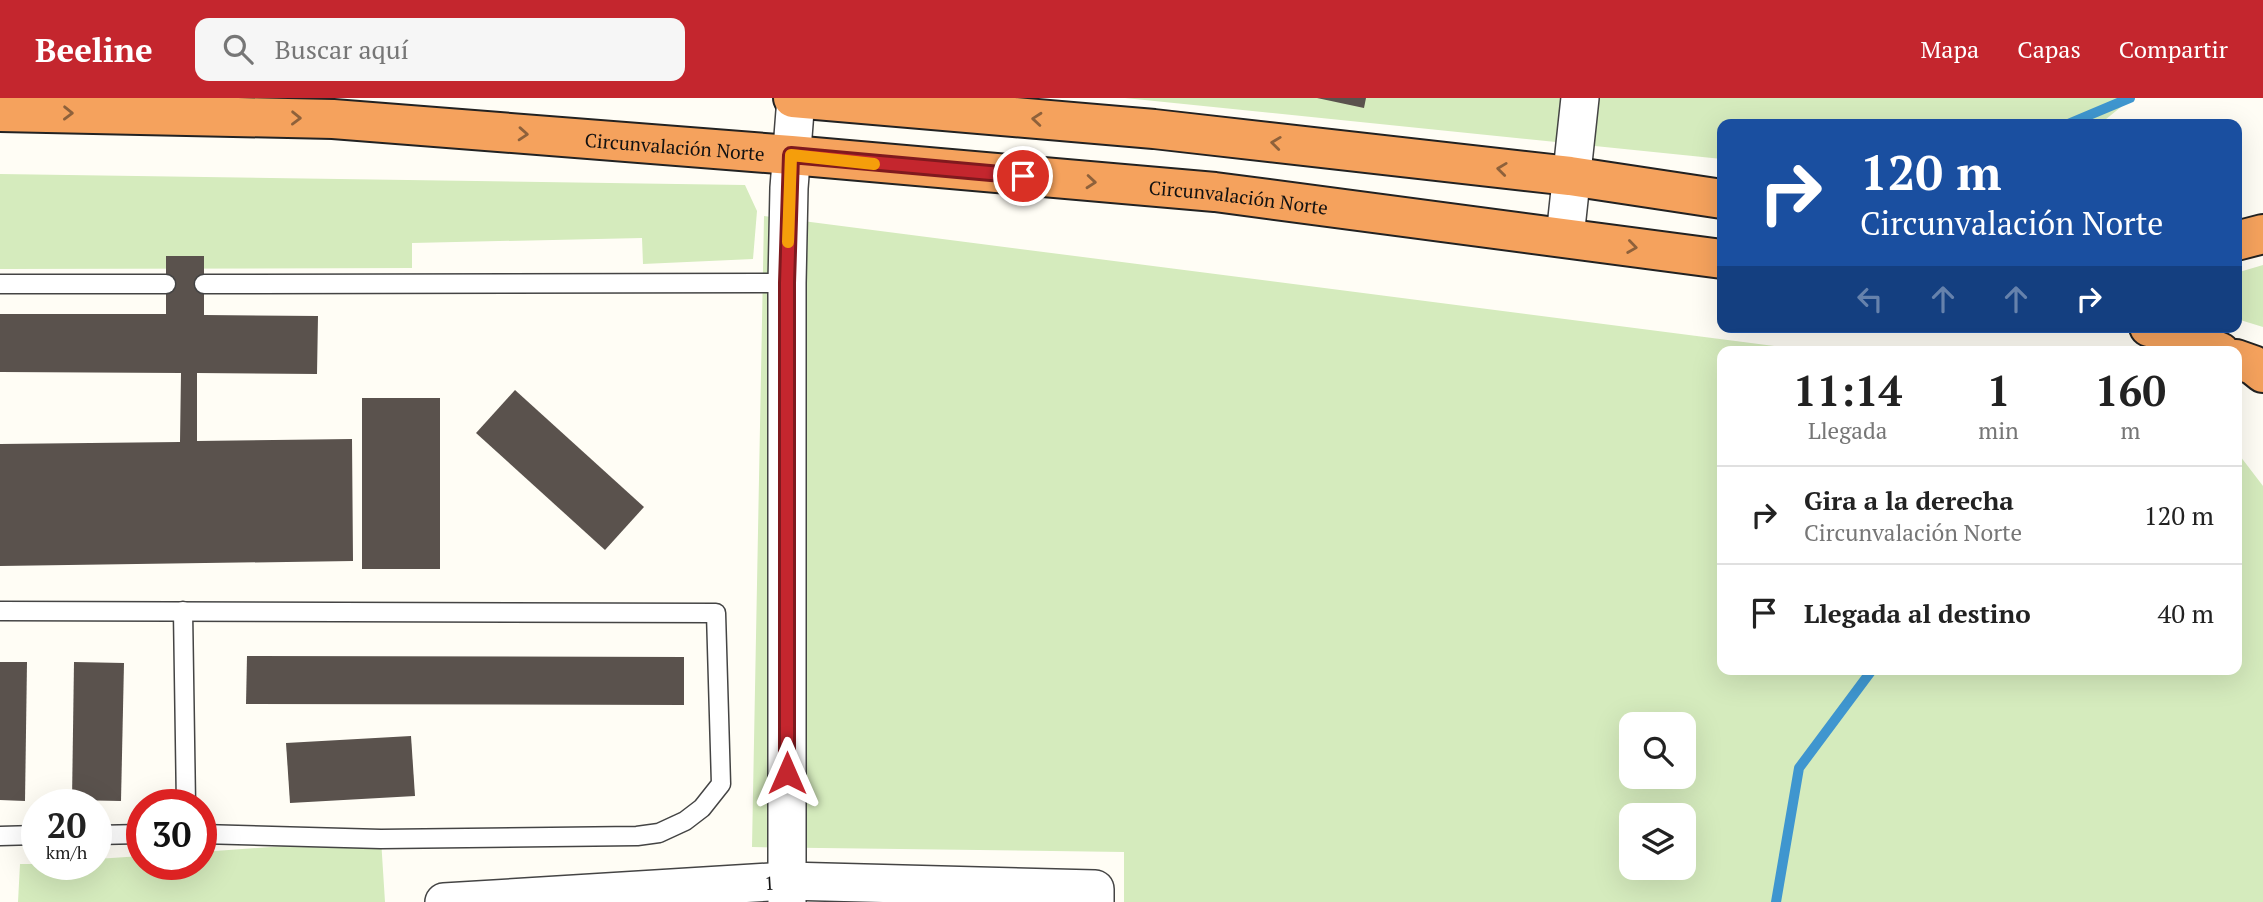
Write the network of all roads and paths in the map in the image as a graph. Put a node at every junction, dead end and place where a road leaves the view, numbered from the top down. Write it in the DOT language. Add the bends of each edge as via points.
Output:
graph roads {
  1 [pos="795,98"];
  2 [pos="1580,98"];
  3 [pos="0,112"];
  4 [pos="791,155"];
  5 [pos="1570,176"];
  6 [pos="1717,198"];
  7 [pos="2263,234"];
  8 [pos="1565,237"];
  9 [pos="2242,239"];
  10 [pos="1717,258"];
  11 [pos="787,283"];
  12 [pos="0,284"];
  13 [pos="166,284"];
  14 [pos="204,284"];
  15 [pos="2173,333"];
  16 [pos="2206,346"];
  17 [pos="2242,361"];
  18 [pos="2263,373"];
  19 [pos="0,611"];
  20 [pos="183,611"];
  21 [pos="186,789"];
  22 [pos="217,834"];
  23 [pos="21,835"];
  24 [pos="0,836"];
  25 [pos="787,892"];
  26 [pos="1095,896"];
  27 [pos="444,901"];
  1 -- 4 [label="street"];
  5 -- 1 [label="highway, one-way" via="1154,129"];
  2 -- 5 [label="street"];
  3 -- 4 [label="highway, Circunvalación Norte, one-way" via="333,119"];
  4 -- 8 [label="highway, Circunvalación Norte, one-way" via="1215,192"];
  4 -- 11 [label="street"];
  5 -- 6 [label="highway"];
  5 -- 8 [label="street"];
  7 -- 9 [label="highway"];
  8 -- 10 [label="highway, Circunvalación Norte, one-way"];
  11 -- 14 [label="lane"];
  11 -- 25 [label="street"];
  12 -- 13 [label="lane"];
  15 -- 16 [label="highway"];
  17 -- 18 [label="highway"];
  19 -- 20 [label="lane"];
  20 -- 21 [label="lane"];
  20 -- 22 [label="lane" via="716,613 721,784 702,808 659,833 381,839"];
  23 -- 24 [label="lane"];
  25 -- 26 [label="street, 1"];
  25 -- 27 [label="street, 1"];
}
